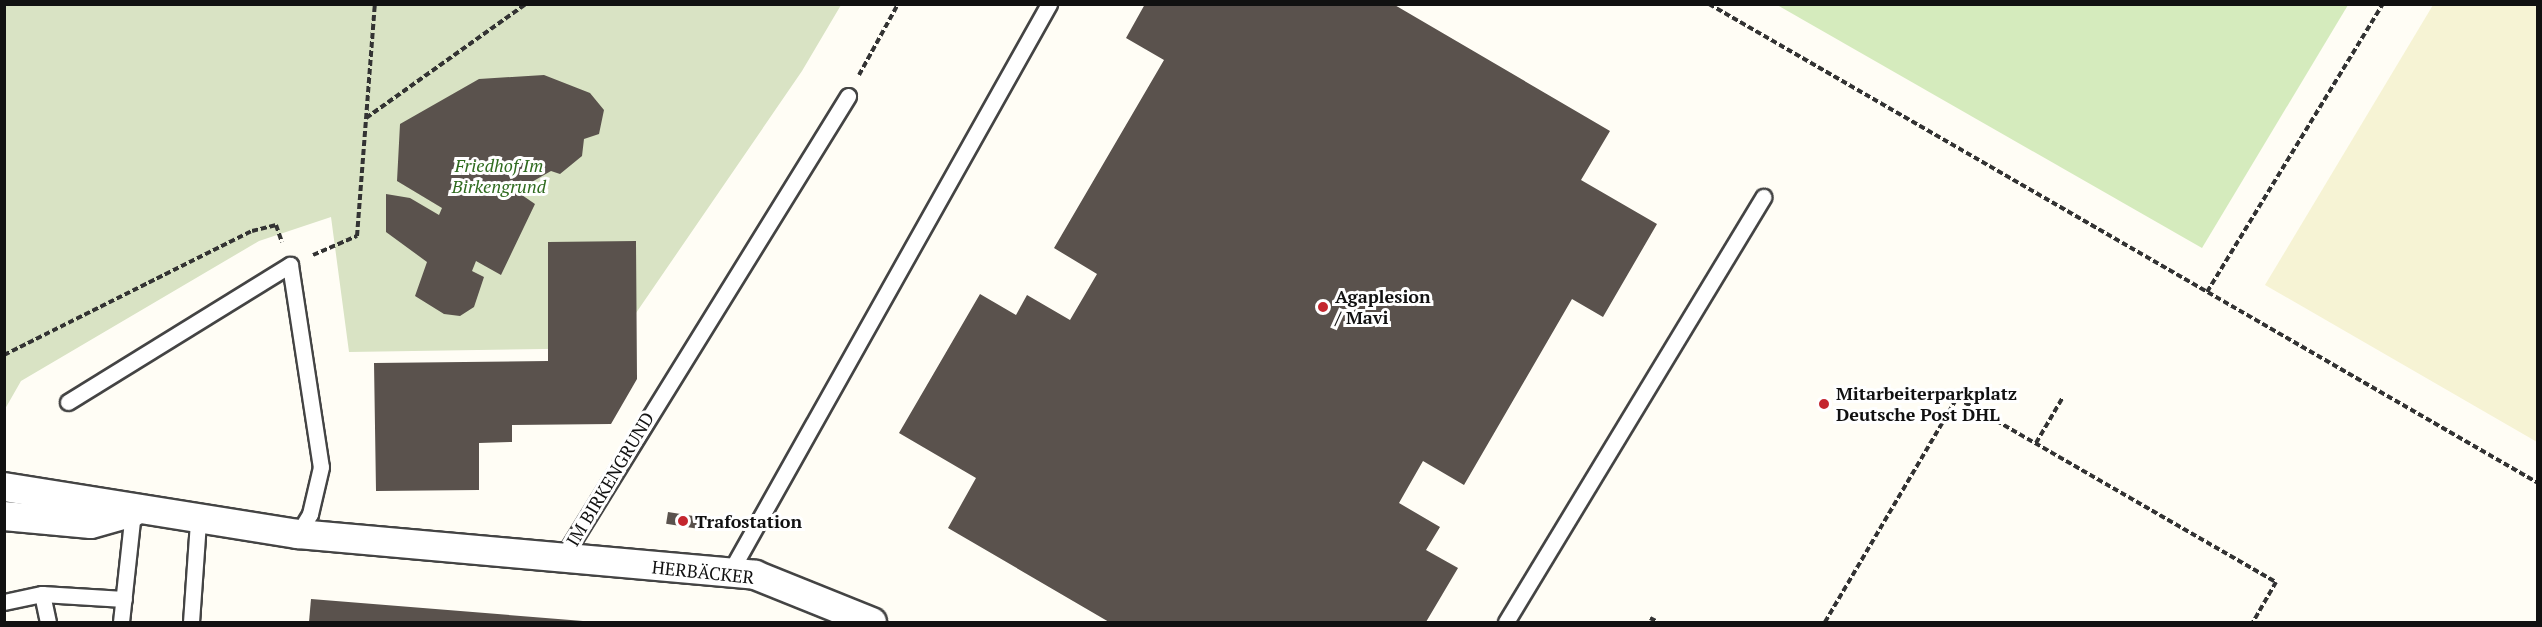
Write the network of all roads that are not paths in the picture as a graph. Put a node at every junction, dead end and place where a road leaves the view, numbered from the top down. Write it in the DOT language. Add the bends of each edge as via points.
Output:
graph roads {
  1 [pos="1048,4"];
  2 [pos="848,96"];
  3 [pos="1763,197"];
  4 [pos="68,402"];
  5 [pos="4,487"];
  6 [pos="133,512"];
  7 [pos="4,516"];
  8 [pos="198,521"];
  9 [pos="297,534"];
  10 [pos="563,557"];
  11 [pos="729,574"];
  12 [pos="42,594"];
  13 [pos="124,599"];
  14 [pos="4,602"];
  15 [pos="48,622"];
  16 [pos="122,622"];
  17 [pos="191,622"];
  18 [pos="872,622"];
  19 [pos="1506,622"];
  1 -- 11 [label="lane"];
  2 -- 10 [label="lane, IM BIRKENGRUND"];
  3 -- 19 [label="lane"];
  4 -- 9 [label="lane" via="290,265 321,467 310,514"];
  5 -- 6 [label="street, IM BIRKENGRUND" via="59,493"];
  6 -- 7 [label="street, IM BIRKENGRUND" via="91,524"];
  6 -- 8 [label="street, IM BIRKENGRUND"];
  6 -- 13 [label="lane"];
  8 -- 9 [label="street, IM BIRKENGRUND"];
  8 -- 17 [label="lane"];
  9 -- 10 [label="street, IM BIRKENGRUND"];
  10 -- 11 [label="street, HERBÄCKER"];
  11 -- 18 [label="street, HERBÄCKER" via="755,575"];
  12 -- 13 [label="lane"];
  12 -- 14 [label="lane"];
  12 -- 15 [label="lane"];
  13 -- 16 [label="lane"];
}
